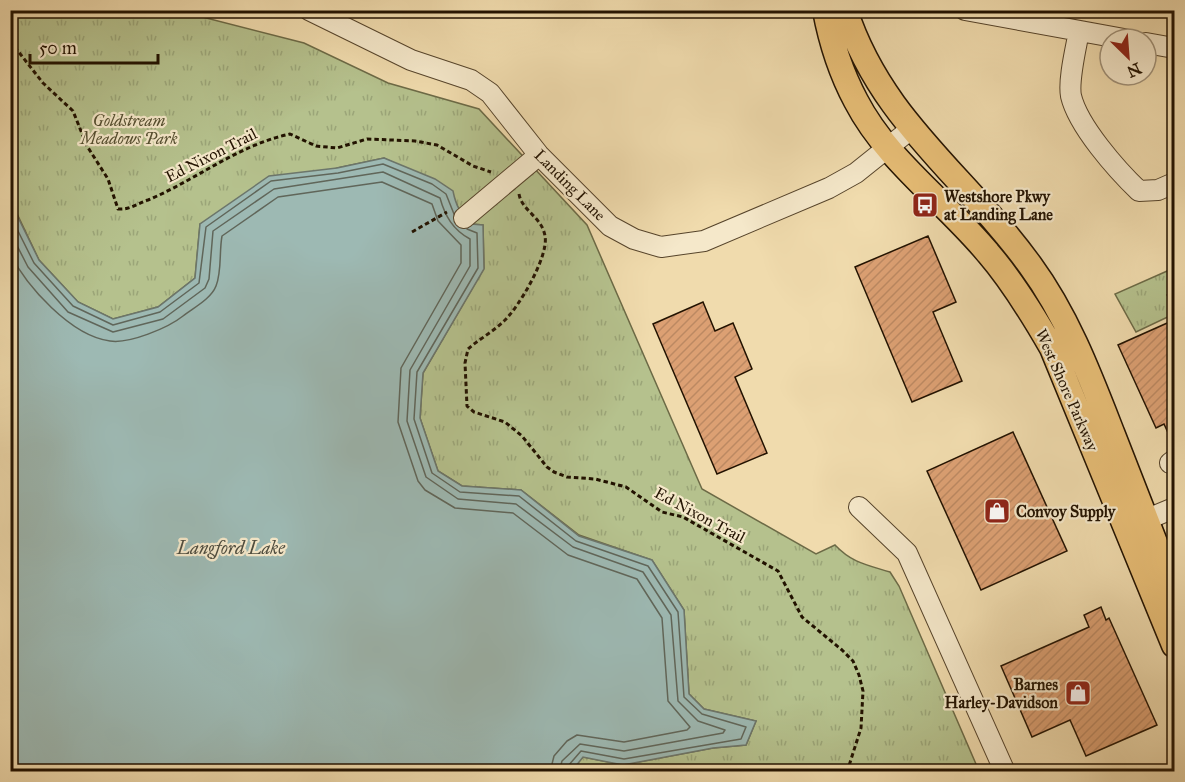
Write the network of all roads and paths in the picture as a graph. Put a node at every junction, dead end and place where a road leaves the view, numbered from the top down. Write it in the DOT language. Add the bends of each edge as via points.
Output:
graph roads {
  1 [pos="309,10"];
  2 [pos="825,10"];
  3 [pos="844,10"];
  4 [pos="883,10"];
  5 [pos="965,10"];
  6 [pos="893,14"];
  7 [pos="1079,31"];
  8 [pos="1098,34"];
  9 [pos="10,41"];
  10 [pos="1158,45"];
  11 [pos="1174,48"];
  12 [pos="911,129"];
  13 [pos="889,147"];
  14 [pos="539,155"];
  15 [pos="507,181"];
  16 [pos="1174,183"];
  17 [pos="460,212"];
  18 [pos="412,232"];
  19 [pos="1174,292"];
  20 [pos="1167,296"];
  21 [pos="859,507"];
  22 [pos="1174,508"];
  23 [pos="1135,524"];
  24 [pos="1174,591"];
  25 [pos="1174,645"];
  26 [pos="847,771"];
  27 [pos="1005,771"];
  1 -- 14 [label="street, Landing Lane" via="411,60 471,80 490,93"];
  2 -- 13 [label="main road, West Shore Parkway" via="841,70 857,103"];
  3 -- 12 [label="main road, West Shore Parkway" via="872,74"];
  4 -- 6 [label="path"];
  5 -- 7 [label="street"];
  7 -- 8 [label="street"];
  7 -- 16 [label="street" via="1070,94 1077,114 1139,191 1158,190"];
  9 -- 15 [label="path, Ed Nixon Trail" via="73,111 87,146 108,179 117,209 132,208 254,145 290,134 316,146 337,148 367,139 437,145"];
  10 -- 11 [label="street"];
  12 -- 13 [label="street, Landing Lane"];
  12 -- 23 [label="main road, West Shore Parkway" via="979,200 1057,306 1083,359"];
  13 -- 14 [label="street, Landing Lane" via="829,188 704,242 661,247 610,226"];
  13 -- 23 [label="main road, West Shore Parkway" via="988,252 1025,302 1052,348"];
  14 -- 15 [label="street"];
  15 -- 17 [label="street"];
  15 -- 26 [label="path, Ed Nixon Trail" via="541,223 545,248 542,261 511,313 468,349 467,406 505,422 554,472 626,487 662,512 683,517 778,571 802,617 853,661 859,675 863,711 859,740"];
  17 -- 18 [label="path"];
  19 -- 20 [label="path"];
  21 -- 27 [label="street" via="907,553"];
  22 -- 23 [label="street"];
  23 -- 24 [label="main road, West Shore Parkway"];
  23 -- 25 [label="main road, West Shore Parkway"];
}
